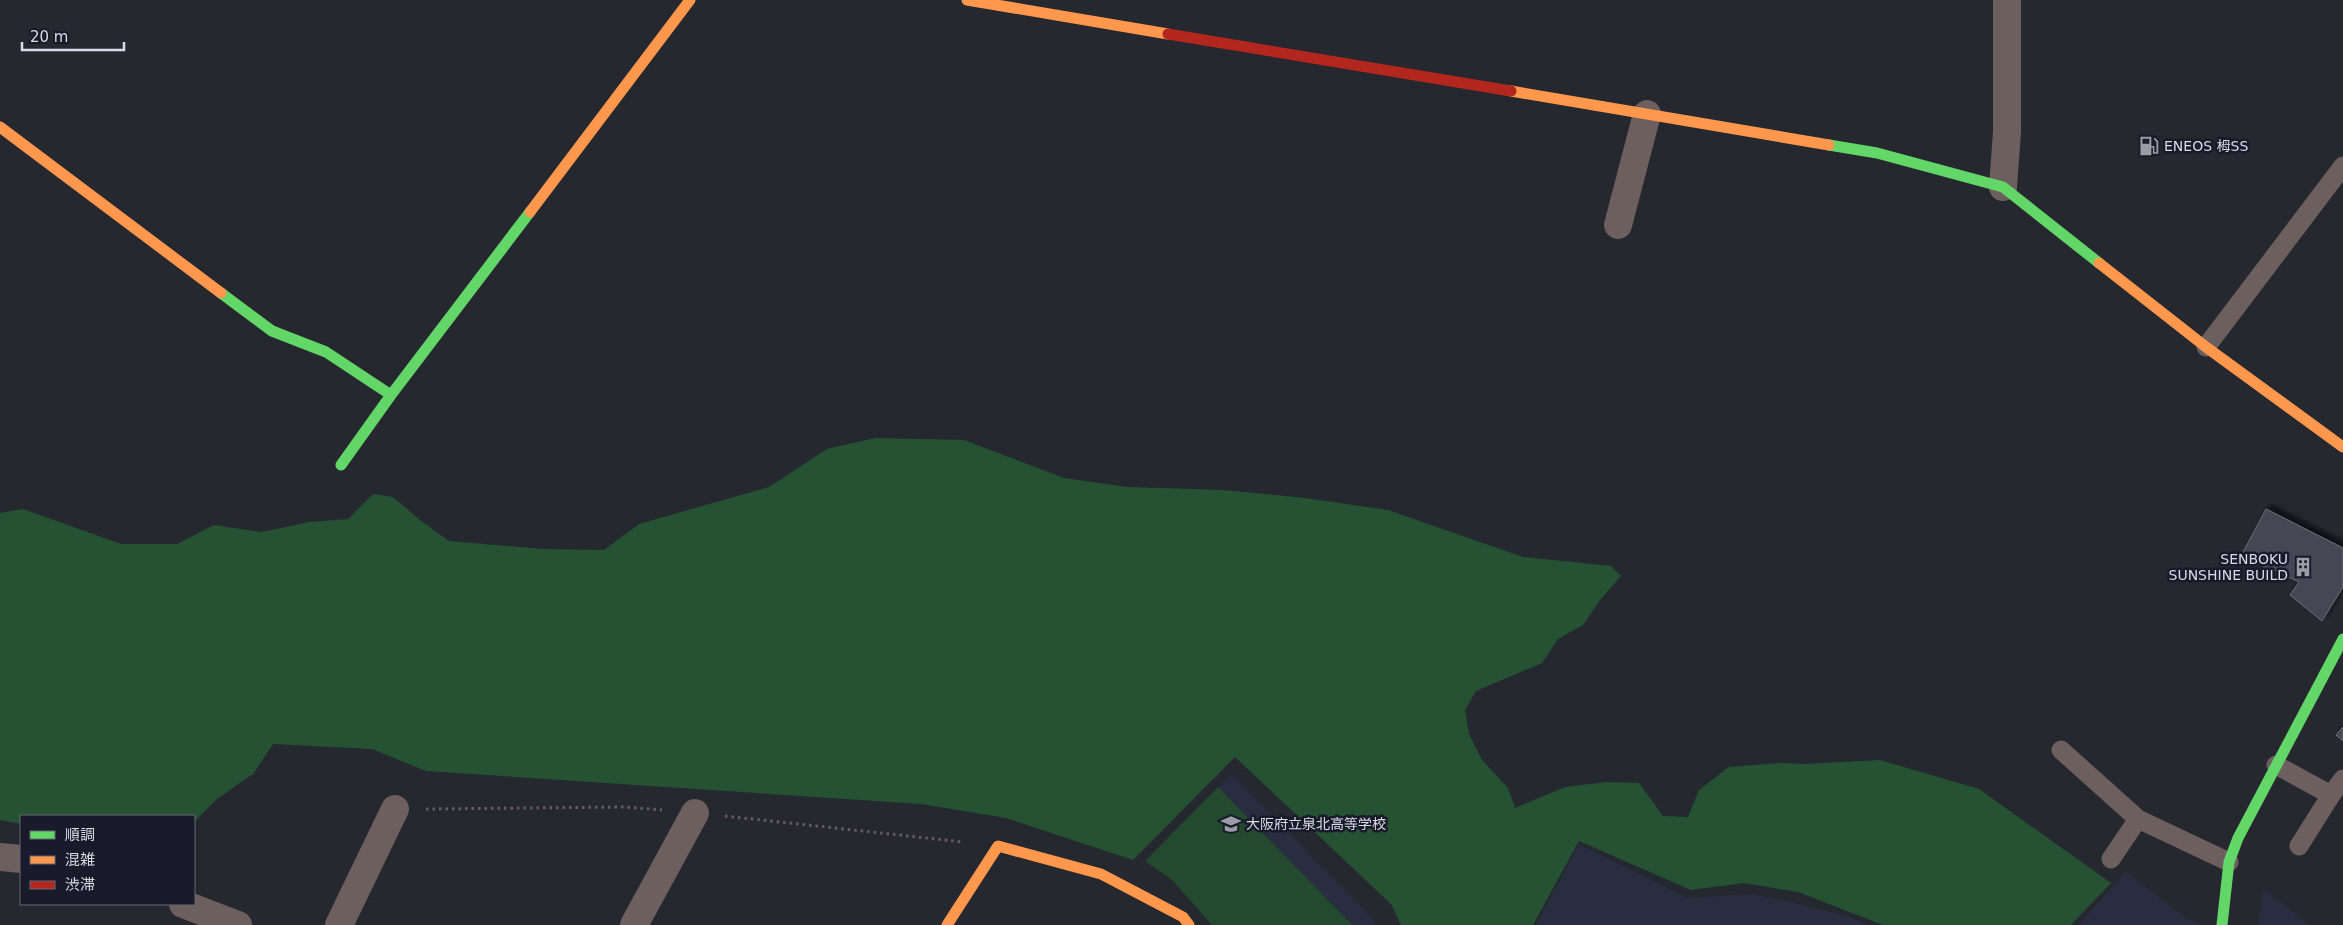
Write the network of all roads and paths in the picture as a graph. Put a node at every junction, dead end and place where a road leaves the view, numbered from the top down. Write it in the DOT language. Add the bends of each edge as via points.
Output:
graph roads {
  1 [pos="690,0"];
  2 [pos="967,0"];
  3 [pos="2007,0"];
  4 [pos="1647,114"];
  5 [pos="0,127"];
  6 [pos="2343,166"];
  7 [pos="2003,187"];
  8 [pos="1618,225"];
  9 [pos="2206,348"];
  10 [pos="391,395"];
  11 [pos="2343,447"];
  12 [pos="342,465"];
  13 [pos="2343,639"];
  14 [pos="2061,750"];
  15 [pos="2276,765"];
  16 [pos="2343,779"];
  17 [pos="2331,795"];
  18 [pos="395,809"];
  19 [pos="695,813"];
  20 [pos="2138,819"];
  21 [pos="2299,846"];
  22 [pos="0,857"];
  23 [pos="20,859"];
  24 [pos="2111,859"];
  25 [pos="2229,862"];
  26 [pos="187,905"];
  27 [pos="238,925"];
  28 [pos="340,925"];
  29 [pos="634,925"];
  30 [pos="947,925"];
  31 [pos="1189,925"];
  32 [pos="2222,925"];
  1 -- 10 [label="street"];
  2 -- 4 [label="street"];
  3 -- 7 [label="street" via="2007,132"];
  4 -- 7 [label="street" via="1878,153"];
  4 -- 8 [label="street"];
  5 -- 10 [label="street" via="272,331 326,352"];
  6 -- 9 [label="lane"];
  7 -- 9 [label="street"];
  9 -- 11 [label="street"];
  10 -- 12 [label="street"];
  13 -- 15 [label="street"];
  14 -- 20 [label="lane"];
  15 -- 17 [label="lane"];
  15 -- 25 [label="street"];
  16 -- 17 [label="lane"];
  17 -- 21 [label="lane"];
  18 -- 28 [label="street"];
  19 -- 29 [label="street"];
  20 -- 24 [label="lane"];
  20 -- 25 [label="lane"];
  22 -- 23 [label="street"];
  25 -- 32 [label="street"];
  26 -- 27 [label="street"];
  30 -- 31 [label="street" via="998,846 1101,874 1183,917"];
}
